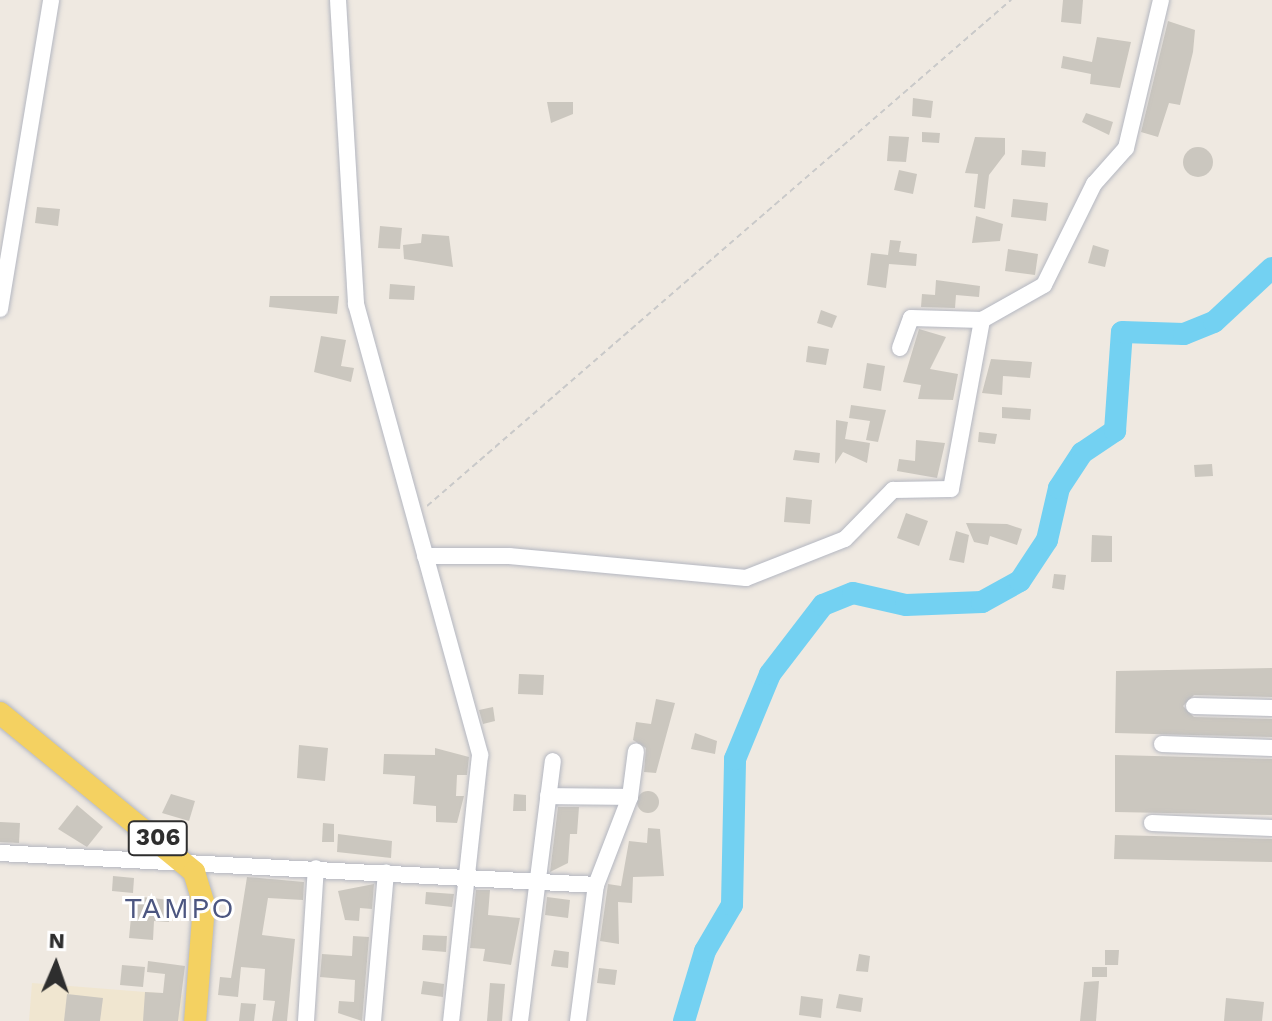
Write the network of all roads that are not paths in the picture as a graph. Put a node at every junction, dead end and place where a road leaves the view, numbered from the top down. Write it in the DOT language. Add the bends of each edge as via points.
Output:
graph roads {
  1 [pos="51,0"];
  2 [pos="338,0"];
  3 [pos="1161,0"];
  4 [pos="0,309"];
  5 [pos="982,320"];
  6 [pos="900,348"];
  7 [pos="425,556"];
  8 [pos="1194,706"];
  9 [pos="1272,708"];
  10 [pos="0,713"];
  11 [pos="1162,744"];
  12 [pos="1272,748"];
  13 [pos="636,751"];
  14 [pos="553,761"];
  15 [pos="548,796"];
  16 [pos="630,797"];
  17 [pos="1152,823"];
  18 [pos="1272,828"];
  19 [pos="0,853"];
  20 [pos="186,861"];
  21 [pos="316,868"];
  22 [pos="386,873"];
  23 [pos="468,875"];
  24 [pos="537,880"];
  25 [pos="596,885"];
  26 [pos="195,1021"];
  27 [pos="306,1021"];
  28 [pos="373,1021"];
  29 [pos="451,1021"];
  30 [pos="520,1021"];
  31 [pos="578,1021"];
  1 -- 4 [label="street"];
  2 -- 7 [label="street" via="356,304"];
  3 -- 5 [label="street" via="1126,148 1094,184 1044,285"];
  5 -- 6 [label="street" via="911,318"];
  5 -- 7 [label="street" via="956,485 893,490 845,539 811,557 735,579 509,556"];
  7 -- 23 [label="street" via="480,755"];
  8 -- 9 [label="street"];
  10 -- 20 [label="main road, 306"];
  11 -- 12 [label="street"];
  13 -- 16 [label="street"];
  14 -- 15 [label="street"];
  15 -- 16 [label="street"];
  15 -- 24 [label="street"];
  16 -- 25 [label="street"];
  17 -- 18 [label="street"];
  19 -- 20 [label="street"];
  20 -- 21 [label="street"];
  20 -- 26 [label="main road, 306" via="204,905"];
  21 -- 22 [label="street"];
  21 -- 27 [label="street"];
  22 -- 23 [label="street"];
  22 -- 28 [label="street"];
  23 -- 24 [label="street"];
  23 -- 29 [label="street"];
  24 -- 25 [label="street"];
  24 -- 30 [label="street"];
  25 -- 31 [label="street"];
}
